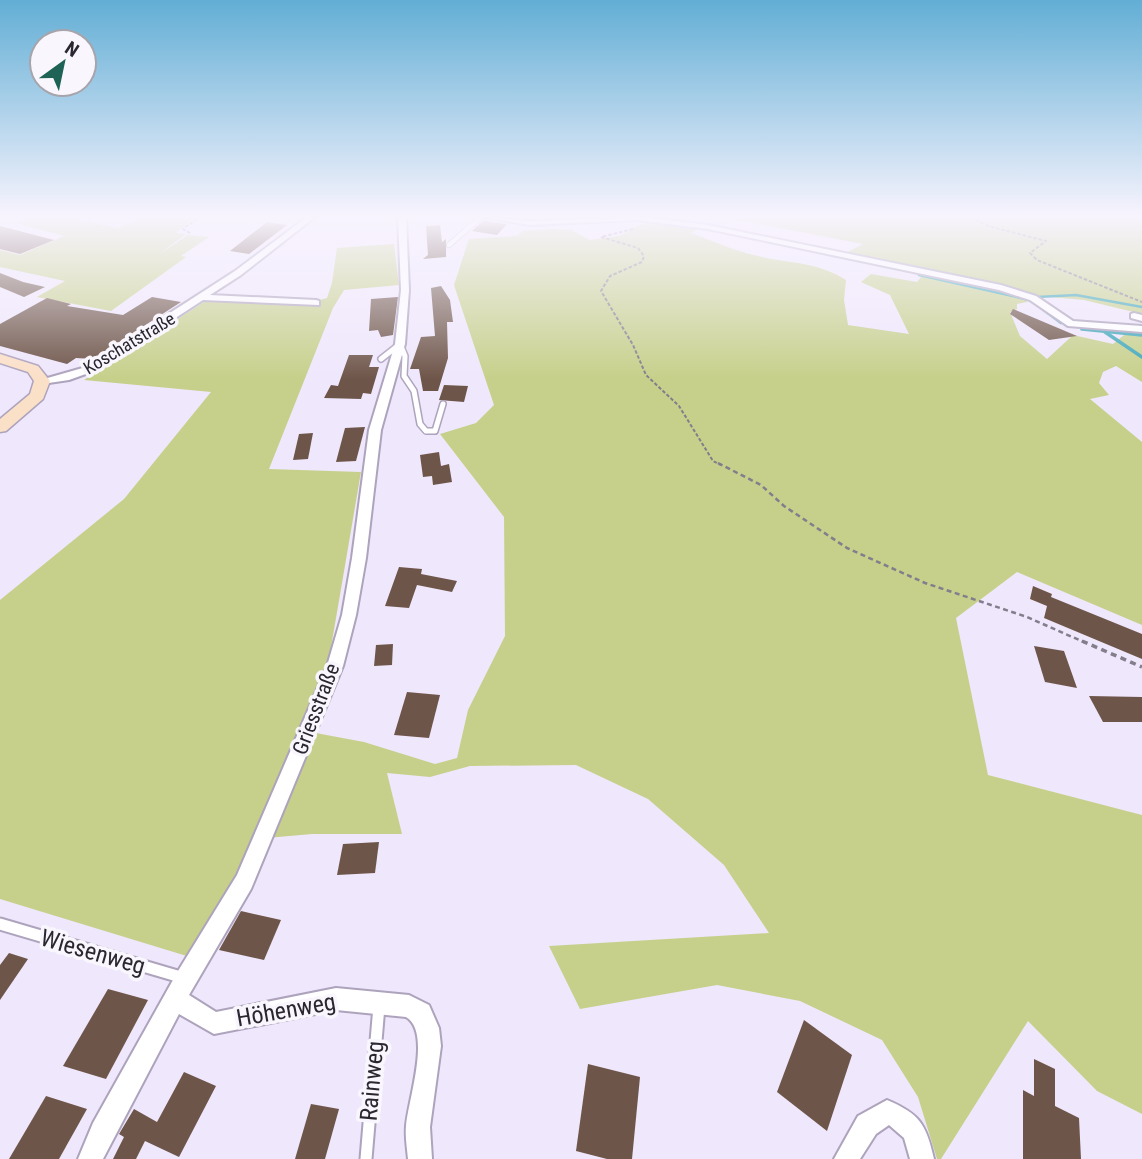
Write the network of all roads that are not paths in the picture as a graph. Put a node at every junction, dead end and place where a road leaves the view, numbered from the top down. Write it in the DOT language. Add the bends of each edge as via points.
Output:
graph roads {
  1 [pos="237,271"];
  2 [pos="404,271"];
  3 [pos="920,271"];
  4 [pos="202,297"];
  5 [pos="316,303"];
  6 [pos="1142,329"];
  7 [pos="400,344"];
  8 [pos="0,358"];
  9 [pos="381,359"];
  10 [pos="42,381"];
  11 [pos="443,404"];
  12 [pos="0,427"];
  13 [pos="0,924"];
  14 [pos="181,989"];
  15 [pos="379,1002"];
  16 [pos="90,1159"];
  17 [pos="366,1159"];
  18 [pos="420,1159"];
  19 [pos="846,1159"];
  20 [pos="922,1159"];
  1 -- 4 [label="street, Koschatstraße"];
  2 -- 7 [label="street, Griesstraße"];
  3 -- 6 [label="street" via="1033,298 1071,324"];
  4 -- 5 [label="street"];
  4 -- 10 [label="street, Koschatstraße" via="90,369"];
  7 -- 9 [label="lane"];
  7 -- 11 [label="lane" via="404,376 414,391 420,424 426,431 435,431"];
  7 -- 14 [label="street, Griesstraße" via="375,430 359,558 335,666 244,882"];
  8 -- 10 [label="street" via="33,369"];
  10 -- 12 [label="street" via="37,396"];
  13 -- 14 [label="lane, Wiesenweg"];
  14 -- 15 [label="street, Höhenweg" via="214,1023 336,999"];
  14 -- 16 [label="street, Griesstraße"];
  15 -- 17 [label="lane, Rainweg"];
  15 -- 18 [label="street, Höhenweg" via="409,1006 421,1013 428,1028 430,1046 418,1127"];
  19 -- 20 [label="street" via="867,1125 887,1112 905,1119 917,1135"];
}
